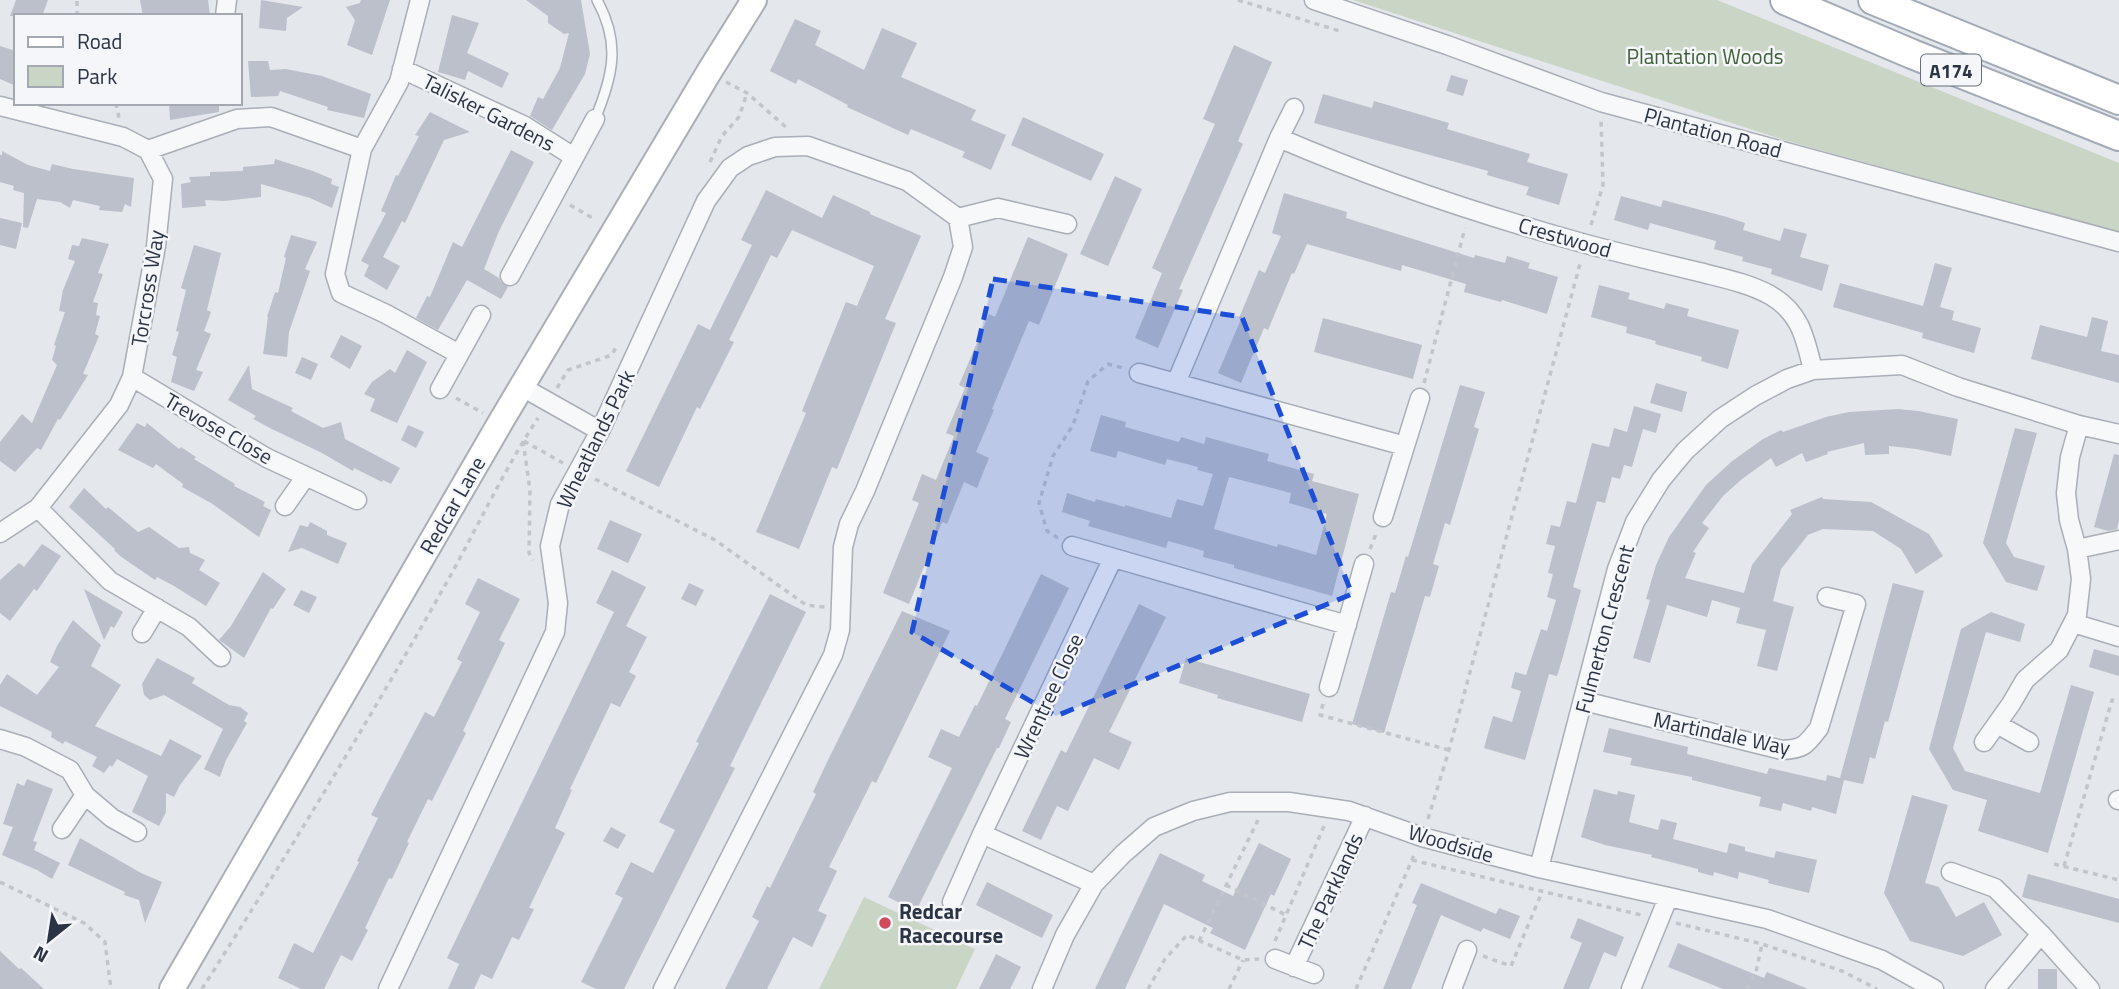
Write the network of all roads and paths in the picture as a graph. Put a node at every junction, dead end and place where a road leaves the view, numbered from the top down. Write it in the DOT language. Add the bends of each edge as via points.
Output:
graph roads {
  1 [pos="420,0"];
  2 [pos="597,0"];
  3 [pos="747,0"];
  4 [pos="754,0"];
  5 [pos="1314,0"];
  6 [pos="1785,0"];
  7 [pos="1873,0"];
  8 [pos="739,25"];
  9 [pos="402,69"];
  10 [pos="709,72"];
  11 [pos="747,93"];
  12 [pos="2119,100"];
  13 [pos="1601,102"];
  14 [pos="0,106"];
  15 [pos="1294,108"];
  16 [pos="236,111"];
  17 [pos="595,119"];
  18 [pos="2119,136"];
  19 [pos="1279,138"];
  20 [pos="808,146"];
  21 [pos="362,149"];
  22 [pos="148,150"];
  23 [pos="574,157"];
  24 [pos="704,173"];
  25 [pos="552,196"];
  26 [pos="1470,209"];
  27 [pos="958,218"];
  28 [pos="1067,224"];
  29 [pos="614,233"];
  30 [pos="2119,242"];
  31 [pos="1586,244"];
  32 [pos="510,276"];
  33 [pos="481,315"];
  34 [pos="619,343"];
  35 [pos="459,354"];
  36 [pos="1813,370"];
  37 [pos="1139,373"];
  38 [pos="132,377"];
  39 [pos="1176,383"];
  40 [pos="522,387"];
  41 [pos="440,389"];
  42 [pos="1420,398"];
  43 [pos="548,402"];
  44 [pos="500,423"];
  45 [pos="2079,425"];
  46 [pos="600,431"];
  47 [pos="2119,434"];
  48 [pos="523,441"];
  49 [pos="1405,446"];
  50 [pos="578,471"];
  51 [pos="306,476"];
  52 [pos="357,500"];
  53 [pos="285,506"];
  54 [pos="38,508"];
  55 [pos="1383,517"];
  56 [pos="0,533"];
  57 [pos="2119,540"];
  58 [pos="1072,546"];
  59 [pos="2077,549"];
  60 [pos="1114,558"];
  61 [pos="535,563"];
  62 [pos="1364,564"];
  63 [pos="1827,597"];
  64 [pos="157,608"];
  65 [pos="841,608"];
  66 [pos="2073,623"];
  67 [pos="1347,625"];
  68 [pos="142,633"];
  69 [pos="2119,636"];
  70 [pos="221,657"];
  71 [pos="1329,687"];
  72 [pos="1584,701"];
  73 [pos="2119,702"];
  74 [pos="1997,724"];
  75 [pos="0,739"];
  76 [pos="2029,742"];
  77 [pos="1984,743"];
  78 [pos="1449,750"];
  79 [pos="85,795"];
  80 [pos="1267,802"];
  81 [pos="1332,808"];
  82 [pos="1365,816"];
  83 [pos="62,829"];
  84 [pos="137,832"];
  85 [pos="982,834"];
  86 [pos="1422,837"];
  87 [pos="2054,864"];
  88 [pos="2064,866"];
  89 [pos="1539,869"];
  90 [pos="1951,872"];
  91 [pos="2119,880"];
  92 [pos="0,883"];
  93 [pos="1094,884"];
  94 [pos="1226,886"];
  95 [pos="1542,892"];
  96 [pos="1668,898"];
  97 [pos="952,902"];
  98 [pos="1286,915"];
  99 [pos="2040,934"];
  100 [pos="1199,941"];
  101 [pos="1762,944"];
  102 [pos="1467,950"];
  103 [pos="1271,959"];
  104 [pos="1243,960"];
  105 [pos="1294,967"];
  106 [pos="1314,974"];
  107 [pos="111,989"];
  108 [pos="172,989"];
  109 [pos="202,989"];
  110 [pos="388,989"];
  111 [pos="663,989"];
  112 [pos="1042,989"];
  113 [pos="1148,989"];
  114 [pos="1229,989"];
  115 [pos="1356,989"];
  116 [pos="1452,989"];
  117 [pos="1631,989"];
  118 [pos="1747,989"];
  119 [pos="1934,989"];
  120 [pos="1995,989"];
  121 [pos="2090,989"];
  1 -- 9 [label="street, Talisker Gardens"];
  2 -- 17 [label="lane" via="611,32 612,66"];
  3 -- 8 [label="main road, Redcar Lane"];
  4 -- 8 [label="main road, Redcar Lane"];
  5 -- 13 [label="street, Plantation Road"];
  6 -- 18 [label="main road, A174"];
  7 -- 12 [label="main road, A174"];
  8 -- 10 [label="main road, Redcar Lane"];
  9 -- 21 [label="street, Talisker Gardens"];
  9 -- 23 [label="street, Talisker Gardens" via="525,126"];
  10 -- 11 [label="path"];
  10 -- 29 [label="main road, Redcar Lane"];
  11 -- 20 [label="path"];
  11 -- 24 [label="path" via="739,117 722,136"];
  13 -- 30 [label="street, Plantation Road"];
  13 -- 31 [label="path" via="1603,185"];
  14 -- 22 [label="street" via="123,137"];
  15 -- 19 [label="street"];
  16 -- 21 [label="street" via="271,117"];
  16 -- 22 [label="street"];
  17 -- 23 [label="street, Talisker Gardens"];
  19 -- 26 [label="street, Crestwood" via="1346,167"];
  19 -- 39 [label="street"];
  20 -- 27 [label="street, Wheatlands Park" via="907,181"];
  20 -- 46 [label="street, Wheatlands Park" via="775,147 730,167 706,201"];
  21 -- 35 [label="street, Talisker Gardens" via="335,274 341,293"];
  22 -- 38 [label="street, Torcross Way" via="163,179"];
  23 -- 25 [label="street, Talisker Gardens"];
  25 -- 29 [label="path"];
  25 -- 32 [label="street, Talisker Gardens"];
  26 -- 31 [label="street, Crestwood"];
  26 -- 42 [label="path"];
  27 -- 28 [label="street" via="998,208"];
  27 -- 65 [label="street" via="963,247 953,277 849,524 843,547"];
  29 -- 40 [label="main road, Redcar Lane"];
  31 -- 36 [label="street, Crestwood" via="1740,283 1770,295 1804,332"];
  31 -- 78 [label="path"];
  33 -- 35 [label="street"];
  34 -- 43 [label="path" via="612,355 568,370"];
  35 -- 41 [label="street"];
  36 -- 45 [label="street, Fulmerton Crescent" via="1902,365"];
  36 -- 72 [label="street, Fulmerton Crescent" via="1787,379 1720,419 1661,480 1635,522 1617,569"];
  37 -- 39 [label="street"];
  37 -- 58 [label="path" via="1108,364 1088,382 1073,425 1052,456 1040,503 1047,531"];
  38 -- 51 [label="street, Trevose Close" via="267,458"];
  38 -- 54 [label="street, Torcross Way" via="119,405"];
  39 -- 49 [label="street"];
  40 -- 43 [label="street"];
  40 -- 44 [label="main road, Redcar Lane"];
  41 -- 44 [label="path"];
  42 -- 49 [label="street"];
  43 -- 46 [label="street"];
  43 -- 48 [label="path"];
  44 -- 48 [label="path"];
  44 -- 108 [label="main road, Redcar Lane"];
  45 -- 47 [label="street, Fulmerton Crescent"];
  45 -- 59 [label="street" via="2066,493"];
  46 -- 50 [label="street, Wheatlands Park"];
  48 -- 50 [label="path"];
  48 -- 61 [label="path" via="530,490 529,553"];
  48 -- 109 [label="path" via="357,737"];
  49 -- 55 [label="street"];
  50 -- 65 [label="path" via="715,540 806,605"];
  50 -- 110 [label="street, Wheatlands Park" via="560,504 550,546 558,603 555,632"];
  51 -- 52 [label="street, Trevose Close"];
  51 -- 53 [label="street"];
  54 -- 56 [label="street, Torcross Way"];
  54 -- 64 [label="street" via="110,581"];
  55 -- 62 [label="path"];
  57 -- 59 [label="street"];
  58 -- 60 [label="street"];
  59 -- 66 [label="street" via="2081,579"];
  60 -- 67 [label="street"];
  60 -- 85 [label="street, Wrentree Close"];
  62 -- 67 [label="street"];
  63 -- 72 [label="street, Martindale Way" via="1856,604 1819,728 1800,749 1782,750"];
  64 -- 68 [label="street"];
  64 -- 70 [label="street" via="189,627"];
  65 -- 111 [label="street" via="833,655"];
  66 -- 69 [label="street"];
  66 -- 74 [label="street" via="2059,650 2025,680"];
  67 -- 71 [label="street"];
  71 -- 78 [label="path" via="1320,715"];
  72 -- 89 [label="street, Fulmerton Crescent"];
  73 -- 88 [label="path" via="2112,700"];
  74 -- 76 [label="street"];
  74 -- 77 [label="street"];
  75 -- 79 [label="street" via="70,770"];
  78 -- 86 [label="path"];
  79 -- 83 [label="street"];
  79 -- 84 [label="street"];
  80 -- 81 [label="street, Woodside"];
  80 -- 93 [label="street, Woodside" via="1230,802 1154,827"];
  80 -- 94 [label="path"];
  81 -- 82 [label="street, Woodside"];
  81 -- 98 [label="path"];
  82 -- 86 [label="street, Woodside"];
  82 -- 105 [label="street, The Parklands"];
  85 -- 93 [label="street"];
  85 -- 97 [label="street, Wrentree Close"];
  86 -- 89 [label="street, Woodside"];
  86 -- 115 [label="path"];
  87 -- 88 [label="path"];
  88 -- 91 [label="path"];
  89 -- 96 [label="street, Woodside"];
  90 -- 99 [label="street" via="1995,888"];
  92 -- 107 [label="path" via="85,923 105,942"];
  93 -- 112 [label="street, Woodside"];
  94 -- 98 [label="path"];
  94 -- 100 [label="path"];
  95 -- 102 [label="path" via="1511,966"];
  96 -- 117 [label="street"];
  96 -- 119 [label="street, Woodside" via="1767,919 1831,940 1882,960"];
  98 -- 103 [label="path"];
  99 -- 120 [label="street"];
  99 -- 121 [label="street"];
  100 -- 104 [label="path"];
  100 -- 113 [label="path" via="1188,935 1165,959"];
  101 -- 118 [label="path"];
  102 -- 116 [label="street"];
  103 -- 104 [label="path"];
  103 -- 105 [label="street, The Parklands"];
  104 -- 114 [label="path"];
  105 -- 106 [label="street, The Parklands"];
}
